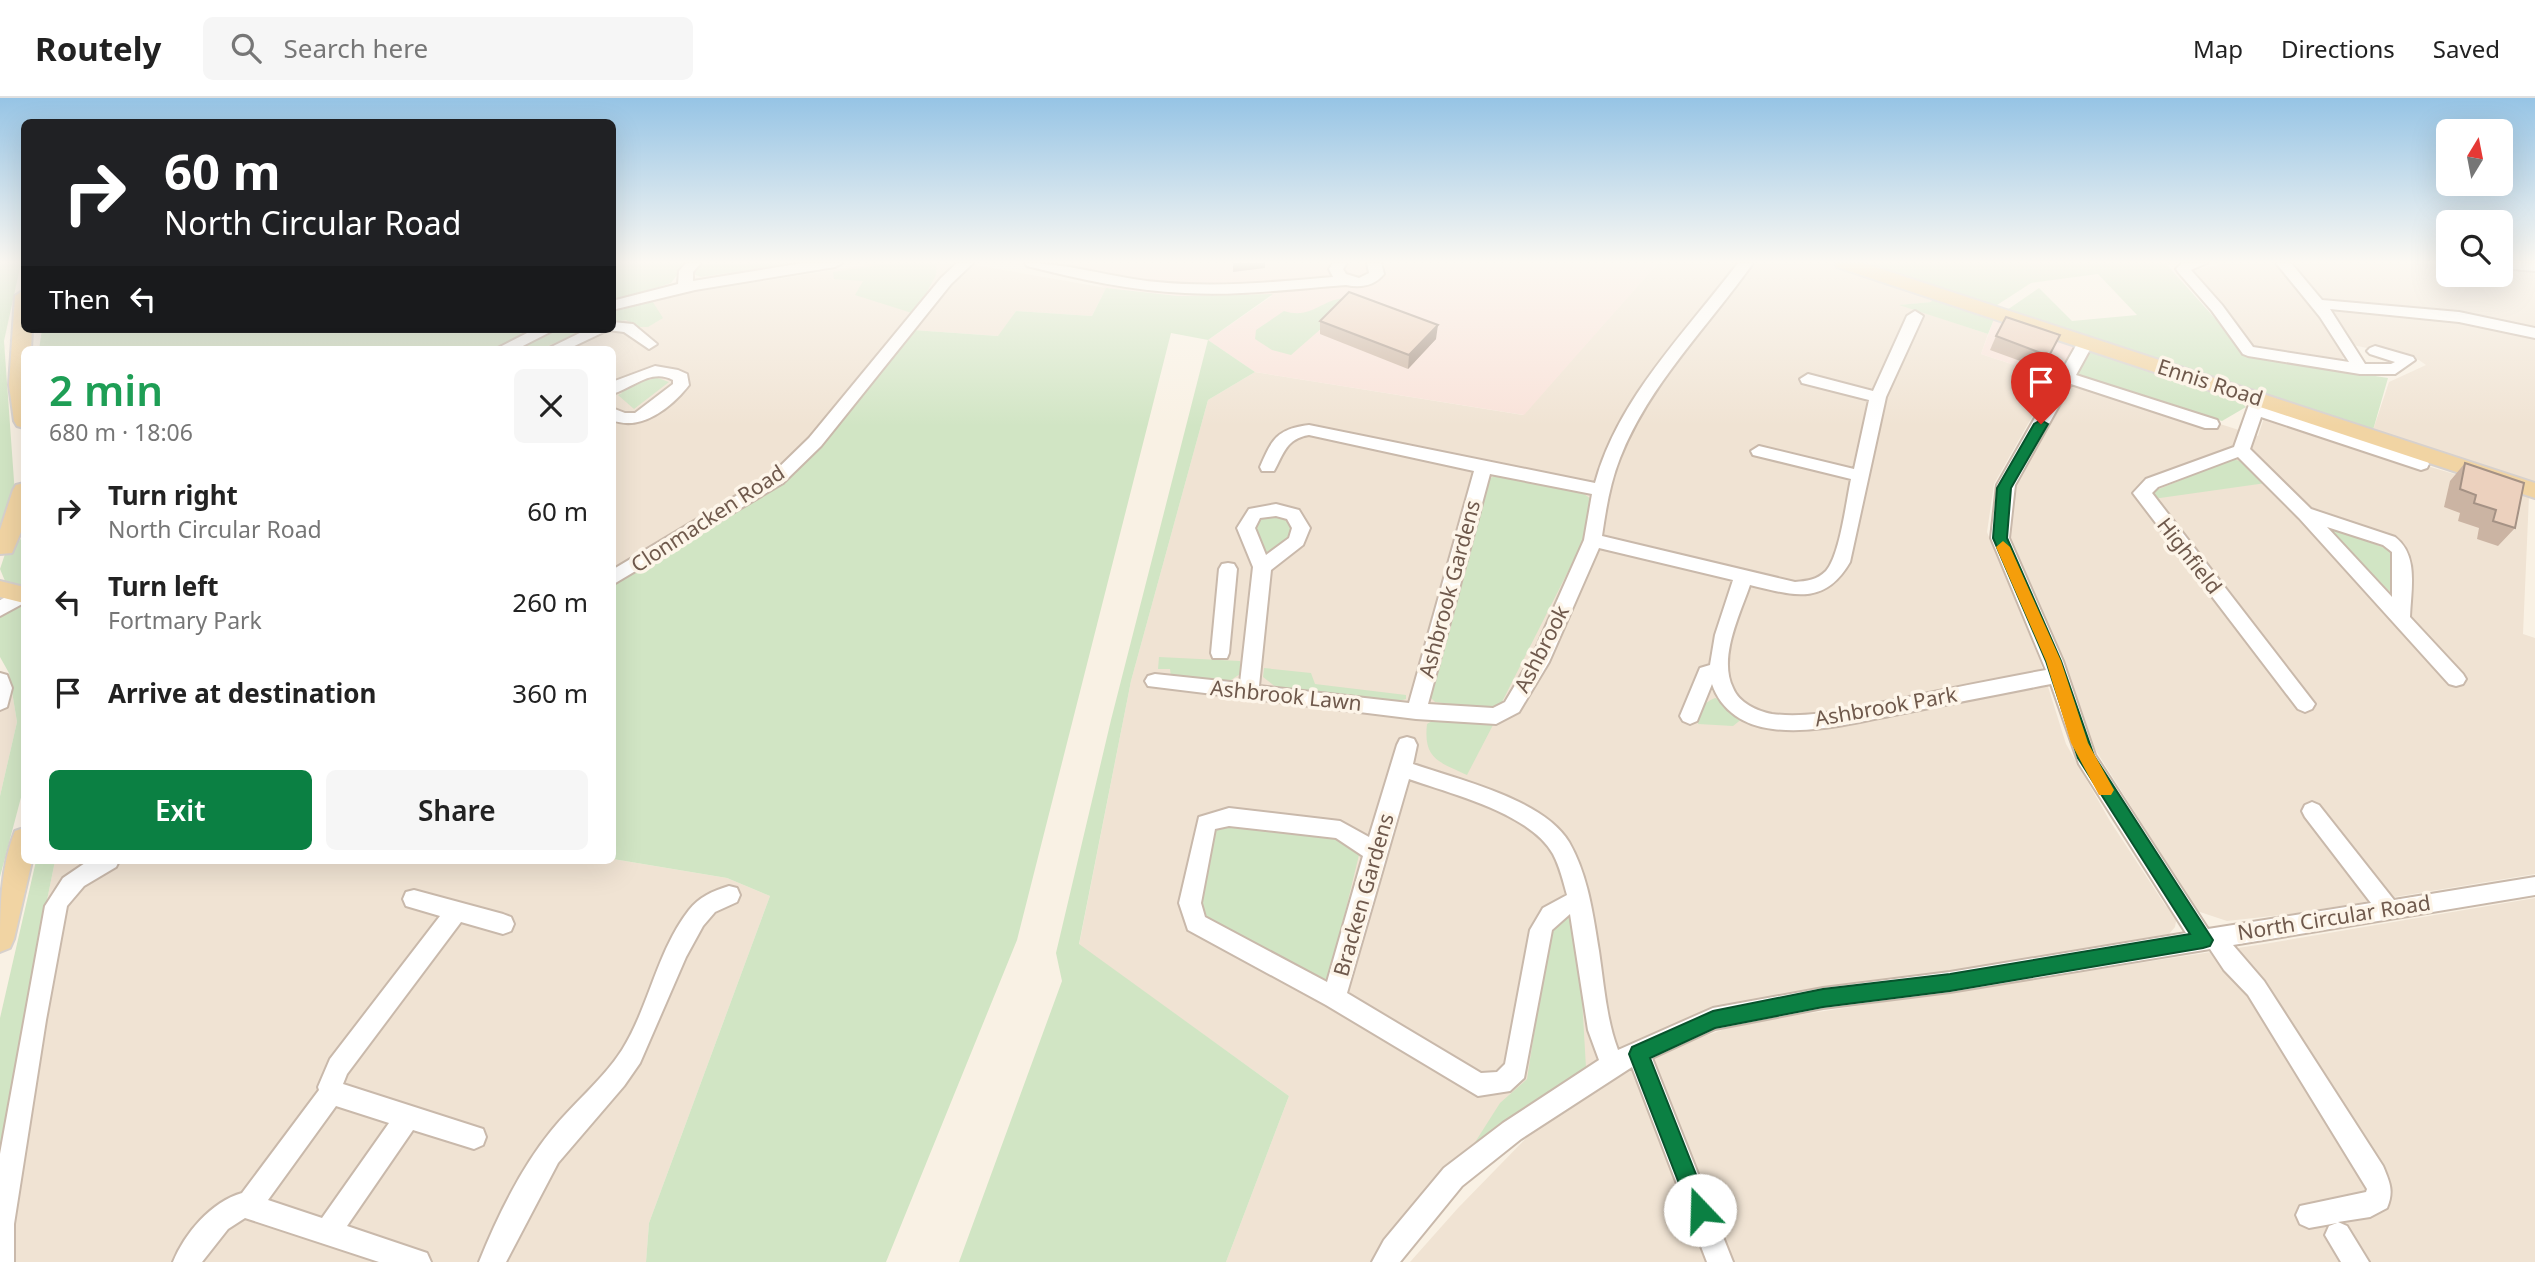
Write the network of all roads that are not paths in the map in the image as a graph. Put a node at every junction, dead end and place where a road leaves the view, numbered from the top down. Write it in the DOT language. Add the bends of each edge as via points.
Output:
graph roads {
  1 [pos="916,317"];
  2 [pos="1704,317"];
  3 [pos="1913,317"];
  4 [pos="2010,317"];
  5 [pos="2224,317"];
  6 [pos="2330,317"];
  7 [pos="2461,317"];
  8 [pos="616,327"];
  9 [pos="654,328"];
  10 [pos="539,333"];
  11 [pos="592,333"];
  12 [pos="2535,333"];
  13 [pos="2086,342"];
  14 [pos="511,346"];
  15 [pos="562,346"];
  16 [pos="21,349"];
  17 [pos="2375,351"];
  18 [pos="2360,369"];
  19 [pos="2067,377"];
  20 [pos="1808,379"];
  21 [pos="616,387"];
  22 [pos="1878,397"];
  23 [pos="21,399"];
  24 [pos="2257,404"];
  25 [pos="616,416"];
  26 [pos="2211,424"];
  27 [pos="2241,450"];
  28 [pos="1759,451"];
  29 [pos="2421,464"];
  30 [pos="1268,467"];
  31 [pos="1483,467"];
  32 [pos="1860,476"];
  33 [pos="1601,490"];
  34 [pos="2535,491"];
  35 [pos="21,502"];
  36 [pos="2305,514"];
  37 [pos="21,533"];
  38 [pos="1593,540"];
  39 [pos="2,549"];
  40 [pos="1262,567"];
  41 [pos="1228,569"];
  42 [pos="616,577"];
  43 [pos="1743,578"];
  44 [pos="15,593"];
  45 [pos="0,609"];
  46 [pos="1224,610"];
  47 [pos="1257,611"];
  48 [pos="2401,619"];
  49 [pos="1220,653"];
  50 [pos="1718,670"];
  51 [pos="2058,675"];
  52 [pos="2456,679"];
  53 [pos="1155,681"];
  54 [pos="1724,690"];
  55 [pos="1249,693"];
  56 [pos="1698,695"];
  57 [pos="2305,704"];
  58 [pos="1416,711"];
  59 [pos="1690,716"];
  60 [pos="1408,745"];
  61 [pos="1402,769"];
  62 [pos="2312,811"];
  63 [pos="21,852"];
  64 [pos="1375,852"];
  65 [pos="102,864"];
  66 [pos="2535,886"];
  67 [pos="729,895"];
  68 [pos="414,899"];
  69 [pos="1578,901"];
  70 [pos="2388,909"];
  71 [pos="456,911"];
  72 [pos="503,924"];
  73 [pos="0,939"];
  74 [pos="2209,939"];
  75 [pos="1334,998"];
  76 [pos="1639,1054"];
  77 [pos="1612,1065"];
  78 [pos="333,1091"];
  79 [pos="408,1117"];
  80 [pos="474,1138"];
  81 [pos="248,1206"];
  82 [pos="2309,1214"];
  83 [pos="327,1232"];
  84 [pos="2338,1235"];
  85 [pos="1,1262"];
  86 [pos="186,1262"];
  87 [pos="418,1262"];
  88 [pos="492,1262"];
  89 [pos="1385,1262"];
  90 [pos="1720,1262"];
  91 [pos="2356,1262"];
  1 -- 42 [label="street, Clonmacken Road" via="815,442 777,479"];
  2 -- 33 [label="street, Ashbrook" via="1639,403 1612,455"];
  3 -- 22 [label="street"];
  4 -- 13 [label="main road, Ennis Road"];
  5 -- 18 [label="street" via="2248,351"];
  6 -- 18 [label="street"];
  7 -- 12 [label="street"];
  8 -- 9 [label="street" via="628,327 644,340"];
  10 -- 14 [label="street"];
  11 -- 15 [label="street"];
  13 -- 19 [label="street"];
  13 -- 24 [label="main road, Ennis Road"];
  16 -- 23 [label="main road"];
  17 -- 18 [label="street" via="2413,361 2395,369"];
  19 -- 26 [label="street"];
  19 -- 51 [label="street" via="2006,485 1999,529"];
  20 -- 22 [label="street"];
  21 -- 25 [label="street" via="650,371 672,372 681,378 681,385 645,414 632,421"];
  22 -- 32 [label="street"];
  24 -- 27 [label="street"];
  24 -- 29 [label="street"];
  24 -- 34 [label="main road, Ennis Road"];
  27 -- 36 [label="street"];
  27 -- 57 [label="street, Highfield" via="2152,484 2142,493"];
  28 -- 32 [label="street"];
  30 -- 31 [label="street" via="1280,440 1292,432 1309,430"];
  31 -- 33 [label="street"];
  31 -- 58 [label="street, Ashbrook Gardens"];
  32 -- 43 [label="street" via="1835,573 1821,584 1796,589"];
  33 -- 38 [label="street, Ashbrook"];
  35 -- 39 [label="main road"];
  36 -- 48 [label="street"];
  36 -- 48 [label="street" via="2398,548 2402,554"];
  37 -- 39 [label="main road"];
  38 -- 43 [label="street"];
  38 -- 58 [label="street, Ashbrook" via="1542,657 1512,707 1496,716"];
  40 -- 47 [label="street"];
  41 -- 46 [label="street"];
  43 -- 50 [label="street, Ashbrook Park"];
  44 -- 45 [label="street"];
  46 -- 47 [label="street"];
  46 -- 49 [label="street"];
  47 -- 55 [label="street"];
  48 -- 52 [label="street"];
  50 -- 54 [label="street, Ashbrook Park"];
  50 -- 56 [label="street, Ashbrook Park" via="1707,673"];
  51 -- 54 [label="street, Ashbrook Park" via="1843,717 1796,721 1758,719 1737,707"];
  51 -- 74 [label="street" via="2086,758"];
  53 -- 55 [label="street, Ashbrook Lawn"];
  54 -- 56 [label="street"];
  55 -- 58 [label="street, Ashbrook Lawn"];
  56 -- 59 [label="street, Ashbrook Park"];
  60 -- 61 [label="street, Bracken Gardens"];
  61 -- 64 [label="street, Bracken Gardens"];
  61 -- 69 [label="street" via="1509,807 1550,833 1566,854"];
  62 -- 70 [label="street"];
  63 -- 73 [label="main road"];
  64 -- 75 [label="street, Bracken Gardens"];
  64 -- 75 [label="street" via="1340,830 1229,817 1206,823 1190,902 1196,923"];
  65 -- 85 [label="street" via="61,892 56,906 1,1224"];
  66 -- 70 [label="street, North Circular Road"];
  67 -- 88 [label="street" via="706,906 693,923 631,1057 559,1140"];
  68 -- 71 [label="street"];
  69 -- 75 [label="street, Bracken Gardens" via="1546,917 1516,1070 1502,1083 1478,1085"];
  69 -- 77 [label="street" via="1600,1030"];
  70 -- 74 [label="street, North Circular Road"];
  71 -- 72 [label="street"];
  71 -- 78 [label="street" via="338,1067 330,1087"];
  74 -- 76 [label="street, North Circular Road" via="1713,1019"];
  74 -- 82 [label="street" via="2256,988 2380,1189 2378,1199 2370,1204"];
  76 -- 77 [label="street, North Circular Road"];
  76 -- 90 [label="street"];
  77 -- 89 [label="street, North Circular Road" via="1512,1131 1453,1177"];
  78 -- 79 [label="street"];
  78 -- 81 [label="street"];
  79 -- 80 [label="street"];
  79 -- 83 [label="street"];
  81 -- 83 [label="street"];
  81 -- 86 [label="street" via="223,1213"];
  83 -- 87 [label="street"];
  84 -- 91 [label="street"];
}
